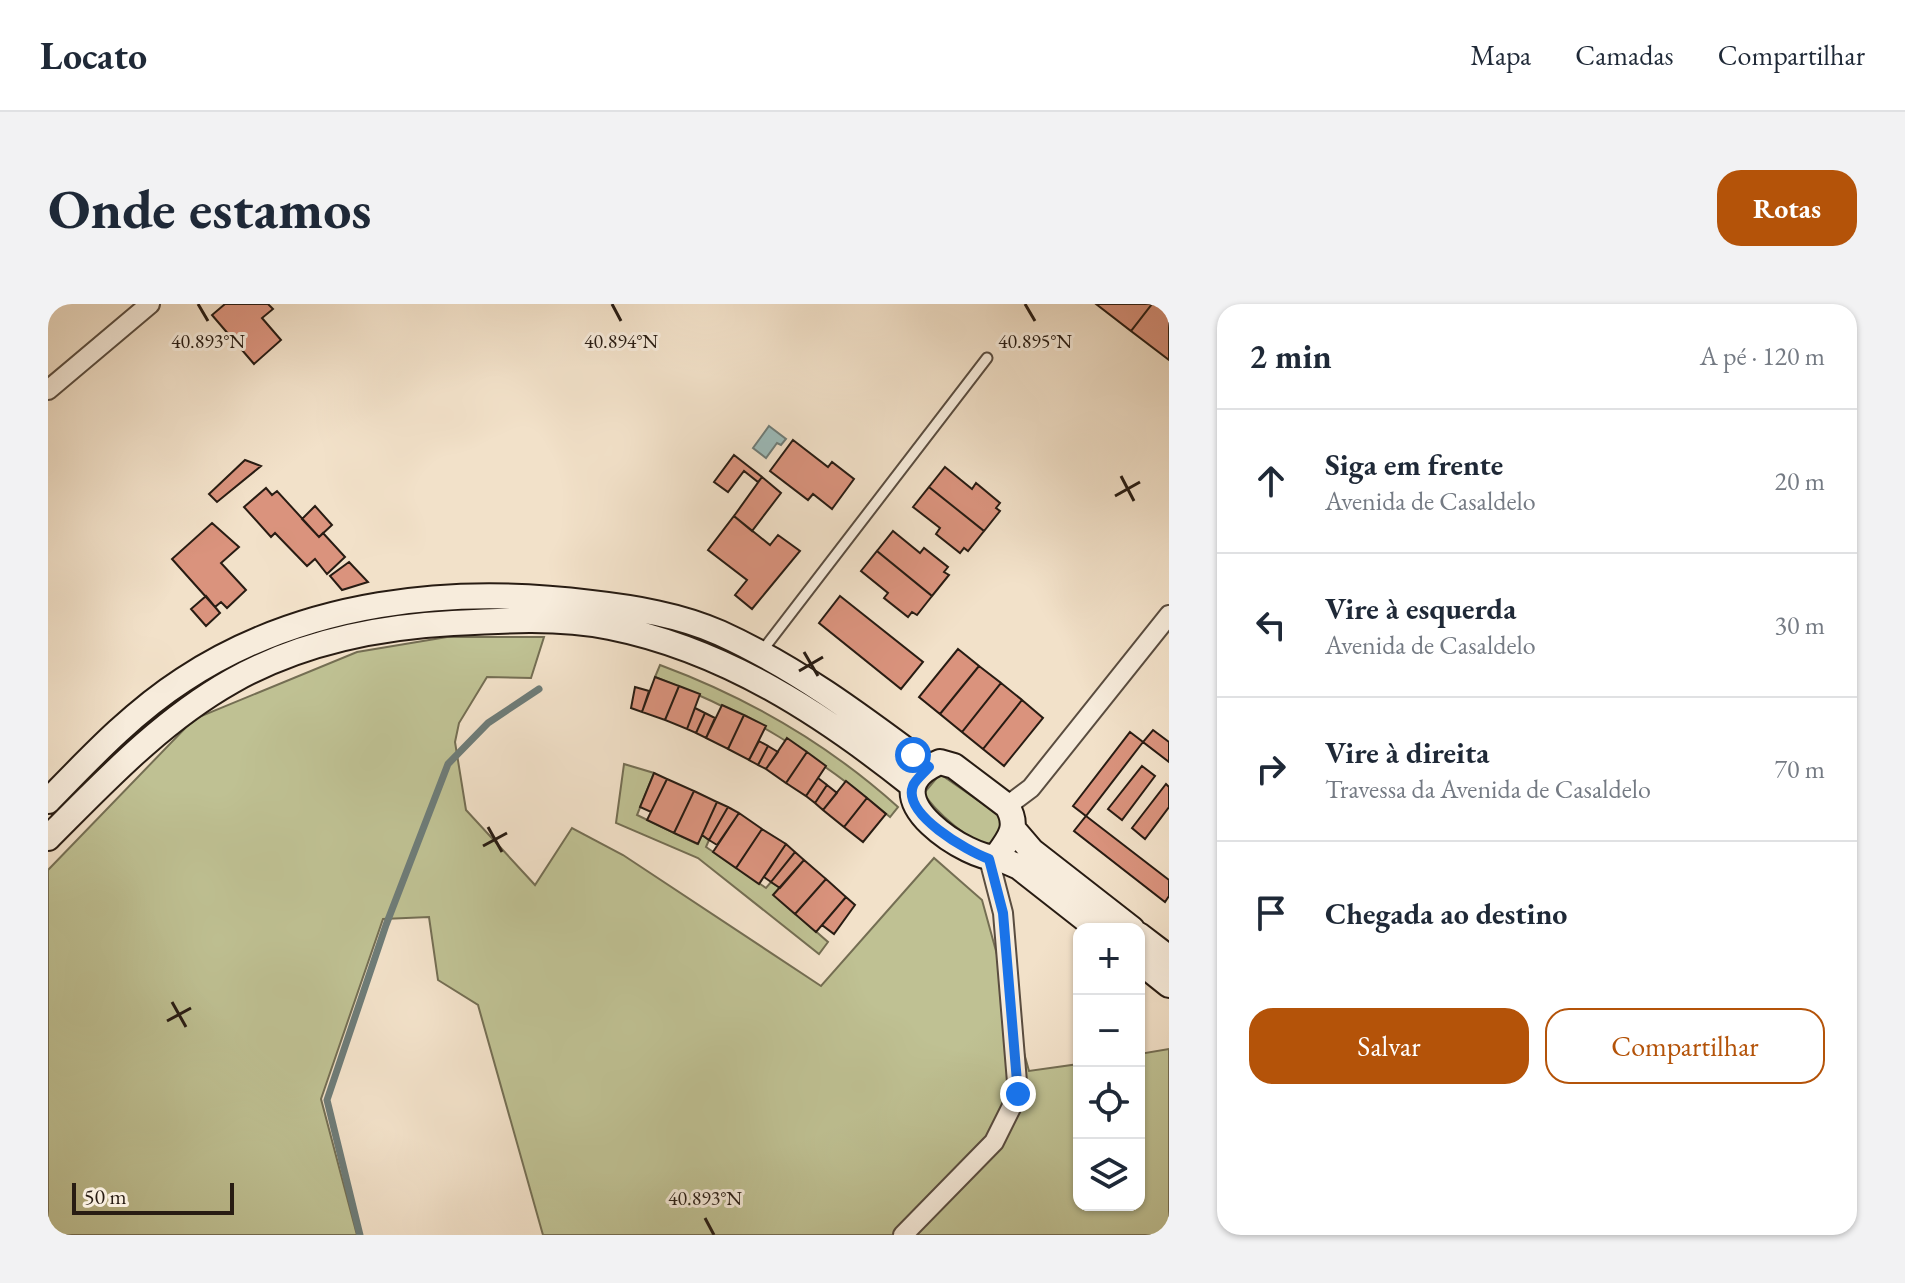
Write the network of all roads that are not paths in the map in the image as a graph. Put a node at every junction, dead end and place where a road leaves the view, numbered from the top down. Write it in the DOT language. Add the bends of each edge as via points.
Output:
graph roads {
  1 [pos="150,304"];
  2 [pos="987,358"];
  3 [pos="48,390"];
  4 [pos="1169,615"];
  5 [pos="760,653"];
  6 [pos="929,767"];
  7 [pos="913,786"];
  8 [pos="48,801"];
  9 [pos="1007,806"];
  10 [pos="1014,830"];
  11 [pos="48,838"];
  12 [pos="992,858"];
  13 [pos="1090,923"];
  14 [pos="1124,923"];
  15 [pos="1145,940"];
  16 [pos="1169,958"];
  17 [pos="1145,966"];
  18 [pos="1169,985"];
  19 [pos="903,1235"];
  1 -- 3 [label="street"];
  2 -- 5 [label="lane"];
  4 -- 9 [label="street" via="1031,788"];
  5 -- 6 [label="street" via="832,694"];
  5 -- 8 [label="street" via="672,616 554,598 464,597 351,609 269,634 181,681 123,726"];
  6 -- 7 [label="street"];
  6 -- 9 [label="street" via="940,762 954,766"];
  7 -- 11 [label="street" via="820,715 707,656 664,641 554,621 423,624 358,633 277,659 232,681 141,747"];
  7 -- 12 [label="street" via="913,804 920,815 974,854"];
  9 -- 10 [label="street"];
  10 -- 12 [label="street"];
  10 -- 14 [label="street" via="1032,851"];
  12 -- 13 [label="street" via="1019,867"];
  12 -- 19 [label="street" via="1003,913 1018,1094 994,1142"];
  15 -- 16 [label="street"];
  17 -- 18 [label="street"];
}
